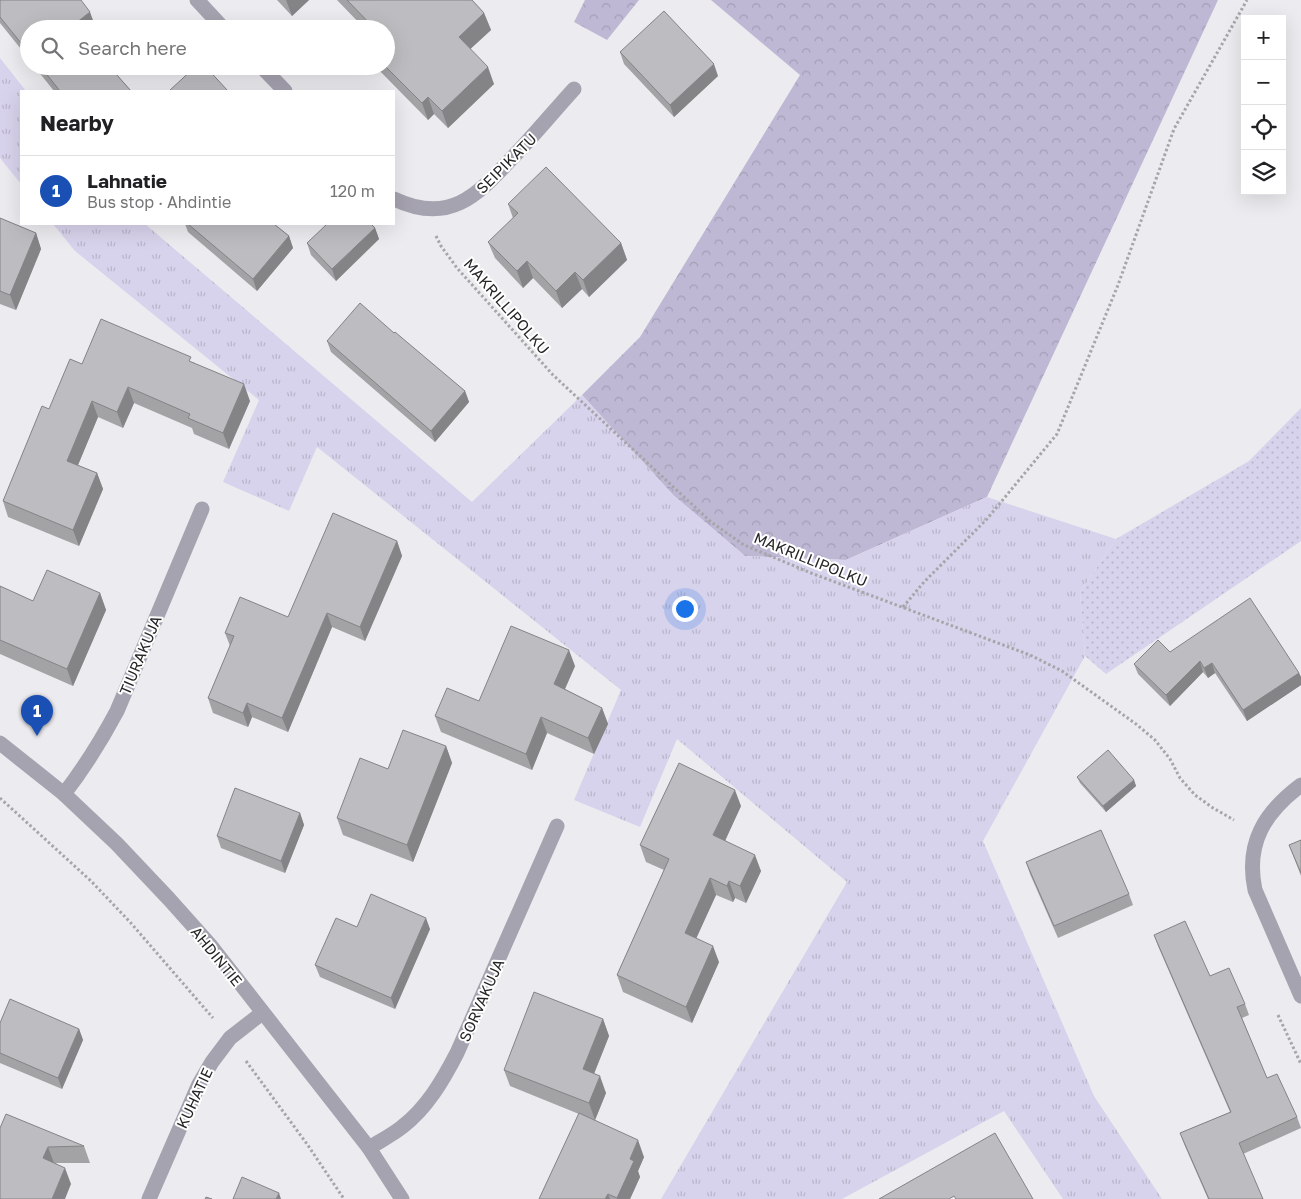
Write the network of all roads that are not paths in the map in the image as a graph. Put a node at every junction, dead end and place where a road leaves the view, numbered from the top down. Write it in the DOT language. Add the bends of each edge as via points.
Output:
graph roads {
  1 [pos="197,0"];
  2 [pos="216,20"];
  3 [pos="270,75"];
  4 [pos="574,89"];
  5 [pos="284,90"];
  6 [pos="395,200"];
  7 [pos="202,508"];
  8 [pos="0,744"];
  9 [pos="1301,784"];
  10 [pos="64,794"];
  11 [pos="557,826"];
  12 [pos="1301,996"];
  13 [pos="262,1012"];
  14 [pos="369,1148"];
  15 [pos="150,1199"];
  16 [pos="402,1199"];
  1 -- 2 [label="street"];
  3 -- 5 [label="street"];
  4 -- 6 [label="street, SEIPIKATU" via="481,191 444,208 425,209"];
  7 -- 10 [label="street, TIURAKUJA" via="116,712 85,767"];
  8 -- 10 [label="street, AHDINTIE"];
  9 -- 12 [label="street" via="1283,798 1259,834 1252,854 1251,872 1255,890"];
  10 -- 13 [label="street, AHDINTIE" via="169,899 211,946"];
  11 -- 14 [label="street, SORVAKUJA" via="458,1053 442,1082 402,1127"];
  13 -- 14 [label="street, AHDINTIE"];
  13 -- 15 [label="street, KUHATIE" via="230,1038 212,1062 199,1084"];
  14 -- 16 [label="street, AHDINTIE"];
}
